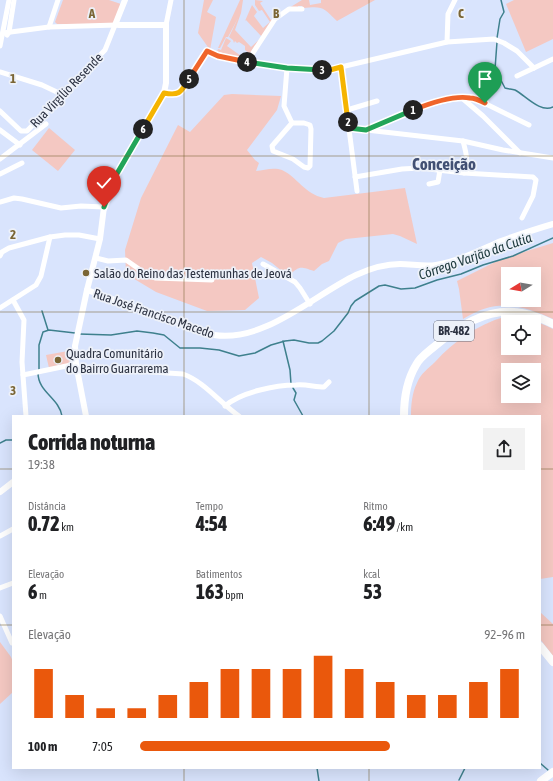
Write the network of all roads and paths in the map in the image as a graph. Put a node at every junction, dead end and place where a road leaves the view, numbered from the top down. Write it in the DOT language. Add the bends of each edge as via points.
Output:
graph roads {
  1 [pos="9,0"];
  2 [pos="14,0"];
  3 [pos="58,0"];
  4 [pos="125,0"];
  5 [pos="171,0"];
  6 [pos="455,0"];
  7 [pos="302,9"];
  8 [pos="117,25"];
  9 [pos="166,25"];
  10 [pos="49,27"];
  11 [pos="9,32"];
  12 [pos="3,33"];
  13 [pos="1,39"];
  14 [pos="447,42"];
  15 [pos="0,46"];
  16 [pos="553,59"];
  17 [pos="247,62"];
  18 [pos="341,67"];
  19 [pos="287,68"];
  20 [pos="534,68"];
  21 [pos="0,72"];
  22 [pos="518,76"];
  23 [pos="164,93"];
  24 [pos="61,94"];
  25 [pos="462,98"];
  26 [pos="377,101"];
  27 [pos="347,110"];
  28 [pos="0,111"];
  29 [pos="292,123"];
  30 [pos="46,124"];
  31 [pos="529,125"];
  32 [pos="349,128"];
  33 [pos="0,130"];
  34 [pos="366,130"];
  35 [pos="463,140"];
  36 [pos="20,145"];
  37 [pos="520,153"];
  38 [pos="553,158"];
  39 [pos="0,159"];
  40 [pos="22,163"];
  41 [pos="440,170"];
  42 [pos="464,173"];
  43 [pos="0,174"];
  44 [pos="355,177"];
  45 [pos="428,184"];
  46 [pos="357,191"];
  47 [pos="0,202"];
  48 [pos="104,207"];
  49 [pos="522,218"];
  50 [pos="553,224"];
  51 [pos="50,237"];
  52 [pos="100,239"];
  53 [pos="0,256"];
  54 [pos="96,258"];
  55 [pos="263,264"];
  56 [pos="212,280"];
  57 [pos="87,290"];
  58 [pos="13,300"];
  59 [pos="310,304"];
  60 [pos="0,308"];
  61 [pos="553,324"];
  62 [pos="76,365"];
  63 [pos="23,375"];
  64 [pos="329,382"];
  65 [pos="225,406"];
  66 [pos="26,415"];
  67 [pos="86,415"];
  68 [pos="238,415"];
  69 [pos="404,415"];
  70 [pos="12,483"];
  71 [pos="0,492"];
  72 [pos="12,530"];
  73 [pos="0,536"];
  74 [pos="12,583"];
  75 [pos="0,588"];
  76 [pos="0,616"];
  77 [pos="12,643"];
  78 [pos="541,647"];
  79 [pos="553,662"];
  80 [pos="553,772"];
  81 [pos="541,781"];
  1 -- 12 [label="street"];
  2 -- 11 [label="street"];
  3 -- 10 [label="street"];
  4 -- 8 [label="street"];
  5 -- 9 [label="street"];
  6 -- 14 [label="street" via="448,14"];
  7 -- 17 [label="street" via="289,9 275,19"];
  8 -- 9 [label="street"];
  8 -- 10 [label="street"];
  8 -- 24 [label="street, Rua Virgílio Resende" via="105,50"];
  9 -- 23 [label="street"];
  10 -- 11 [label="street"];
  11 -- 12 [label="street"];
  11 -- 13 [label="street"];
  12 -- 13 [label="street"];
  13 -- 15 [label="street"];
  14 -- 18 [label="street"];
  14 -- 20 [label="street" via="494,39 517,51"];
  16 -- 20 [label="street"];
  17 -- 19 [label="street"];
  17 -- 23 [label="street" via="207,51 179,92 173,95"];
  18 -- 19 [label="street" via="330,70"];
  18 -- 27 [label="street"];
  19 -- 29 [label="street" via="284,106"];
  20 -- 22 [label="street"];
  21 -- 24 [label="street" via="42,85"];
  23 -- 48 [label="street" via="115,177"];
  24 -- 28 [label="street, Rua Virgílio Resende" via="24,132"];
  25 -- 31 [label="street" via="476,99"];
  25 -- 34 [label="street" via="435,102"];
  25 -- 37 [label="street"];
  26 -- 27 [label="street"];
  27 -- 32 [label="street"];
  29 -- 29 [label="street" via="272,146 273,151 308,168 310,125"];
  30 -- 36 [label="street"];
  32 -- 34 [label="street"];
  32 -- 44 [label="street"];
  33 -- 36 [label="street"];
  34 -- 35 [label="street"];
  35 -- 37 [label="street"];
  35 -- 42 [label="street" via="467,156"];
  36 -- 39 [label="street"];
  37 -- 38 [label="street"];
  40 -- 43 [label="street"];
  41 -- 42 [label="street"];
  41 -- 44 [label="street" via="402,169"];
  41 -- 45 [label="street" via="438,182"];
  42 -- 49 [label="street" via="535,178 533,196"];
  44 -- 46 [label="street"];
  47 -- 48 [label="street" via="22,198 61,208"];
  48 -- 52 [label="street"];
  50 -- 59 [label="street, Rua José Francisco Macedo" via="474,254 436,265 399,264 368,270"];
  51 -- 52 [label="street" via="73,235"];
  51 -- 53 [label="street" via="9,248"];
  51 -- 58 [label="street" via="38,281 31,289"];
  52 -- 54 [label="street"];
  54 -- 56 [label="street" via="108,261 126,260 155,278"];
  54 -- 57 [label="street"];
  55 -- 59 [label="street" via="294,282"];
  57 -- 59 [label="street, Rua José Francisco Macedo" via="222,337 256,332"];
  57 -- 62 [label="street" via="76,338"];
  58 -- 60 [label="street"];
  58 -- 63 [label="street" via="24,320"];
  61 -- 69 [label="highway, BR-482" via="538,317 514,312 494,313 462,326 428,351 415,366 408,383"];
  62 -- 63 [label="street"];
  62 -- 65 [label="street" via="182,374 197,381"];
  62 -- 67 [label="street"];
  63 -- 66 [label="street"];
  64 -- 65 [label="street" via="324,387 292,385 246,394"];
  65 -- 68 [label="street"];
  70 -- 71 [label="street"];
  72 -- 73 [label="street"];
  74 -- 75 [label="street"];
  76 -- 77 [label="street"];
  78 -- 79 [label="highway"];
  80 -- 81 [label="highway"];
}
